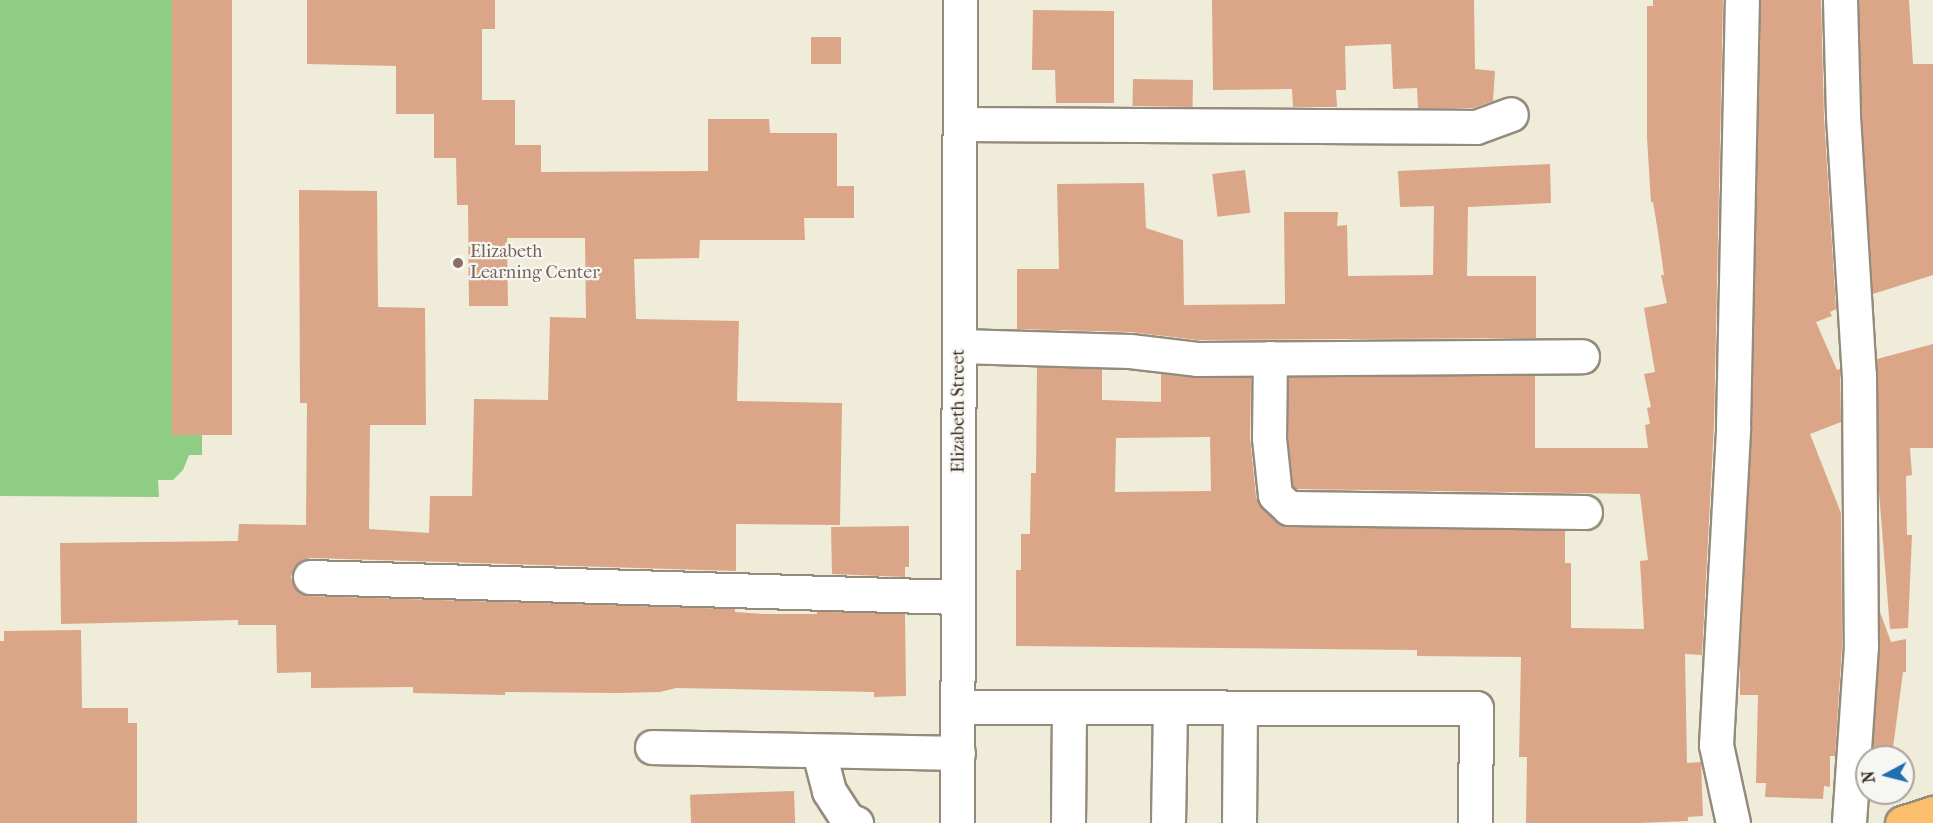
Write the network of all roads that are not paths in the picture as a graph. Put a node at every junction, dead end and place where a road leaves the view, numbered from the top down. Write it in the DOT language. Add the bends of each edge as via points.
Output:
graph roads {
  1 [pos="960,0"];
  2 [pos="1742,0"];
  3 [pos="1840,0"];
  4 [pos="1511,114"];
  5 [pos="960,124"];
  6 [pos="959,346"];
  7 [pos="1582,356"];
  8 [pos="1270,358"];
  9 [pos="1585,512"];
  10 [pos="310,577"];
  11 [pos="958,597"];
  12 [pos="958,707"];
  13 [pos="1069,707"];
  14 [pos="1170,707"];
  15 [pos="1239,708"];
  16 [pos="652,747"];
  17 [pos="819,752"];
  18 [pos="958,753"];
  19 [pos="1933,813"];
  20 [pos="856,823"];
  21 [pos="957,823"];
  22 [pos="1068,823"];
  23 [pos="1168,823"];
  24 [pos="1239,823"];
  25 [pos="1475,823"];
  26 [pos="1733,823"];
  27 [pos="1849,823"];
  28 [pos="1902,823"];
  1 -- 5 [label="street, Elizabeth Street"];
  2 -- 26 [label="street" via="1733,426 1716,745"];
  3 -- 27 [label="street" via="1859,375 1861,646"];
  4 -- 5 [label="street" via="1476,128"];
  5 -- 6 [label="street, Elizabeth Street"];
  6 -- 8 [label="street"];
  6 -- 11 [label="street, Elizabeth Street"];
  7 -- 8 [label="street"];
  8 -- 9 [label="street" via="1269,438 1275,495 1289,508"];
  10 -- 11 [label="street"];
  11 -- 12 [label="street, Elizabeth Street"];
  12 -- 13 [label="street"];
  12 -- 18 [label="street, Elizabeth Street"];
  13 -- 14 [label="street"];
  13 -- 22 [label="street"];
  14 -- 15 [label="street"];
  14 -- 23 [label="street"];
  15 -- 24 [label="street"];
  15 -- 25 [label="street" via="1476,708"];
  16 -- 17 [label="street"];
  17 -- 18 [label="street"];
  17 -- 20 [label="street" via="829,791 847,819"];
  18 -- 21 [label="street, Elizabeth Street"];
  19 -- 28 [label="main road"];
}
